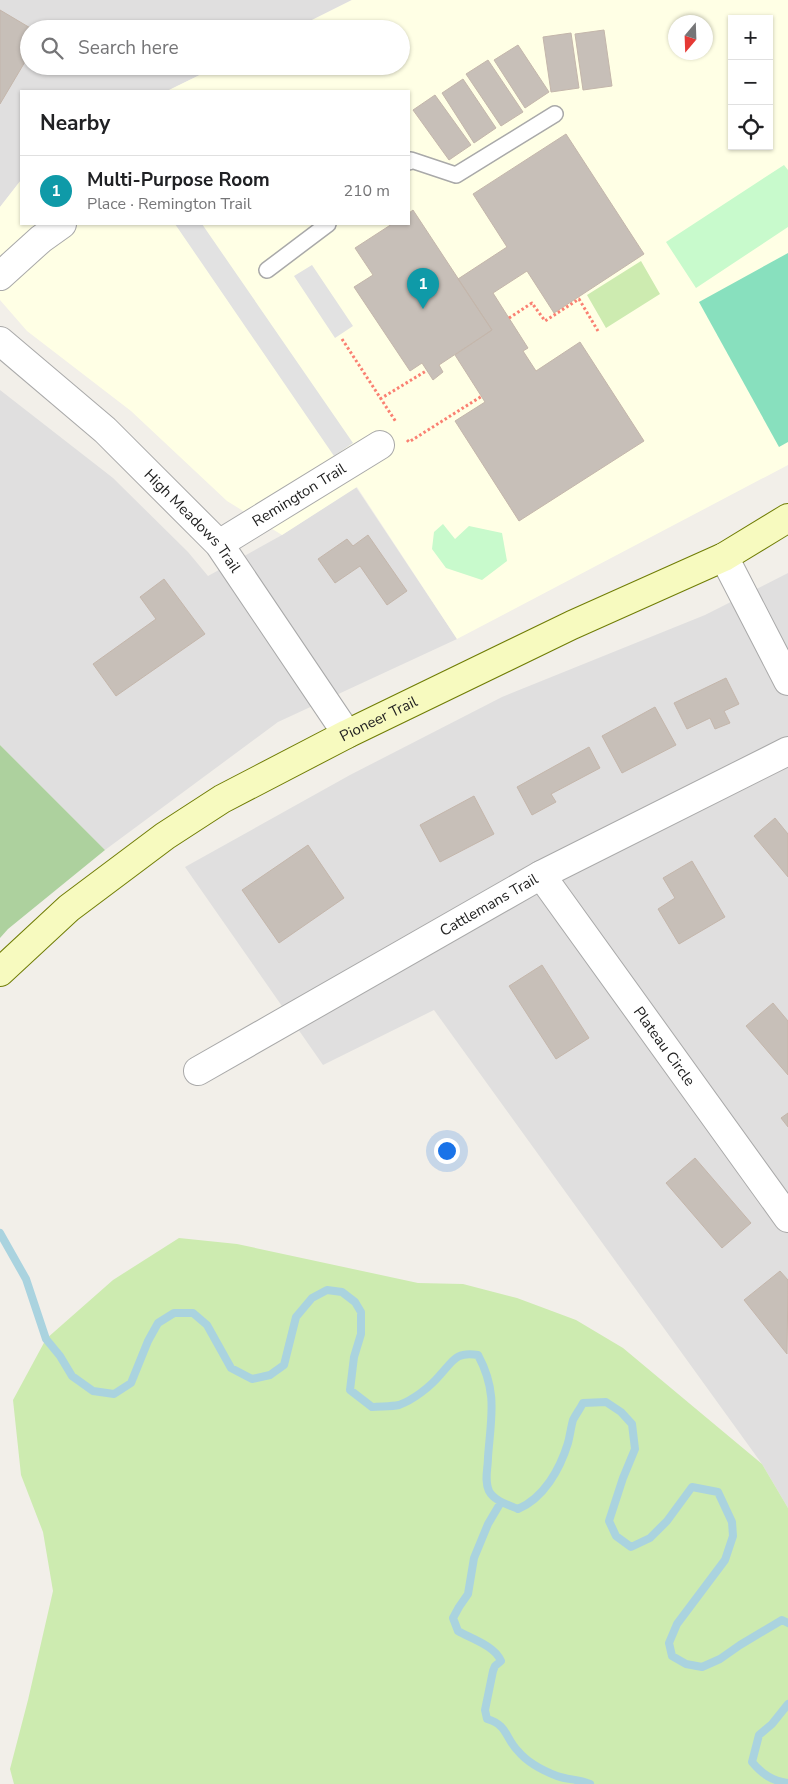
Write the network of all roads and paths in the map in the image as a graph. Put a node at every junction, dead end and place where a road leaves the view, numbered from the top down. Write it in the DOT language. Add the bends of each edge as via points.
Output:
graph roads {
  1 [pos="555,114"];
  2 [pos="410,160"];
  3 [pos="61,225"];
  4 [pos="327,225"];
  5 [pos="267,270"];
  6 [pos="0,276"];
  7 [pos="509,318"];
  8 [pos="598,331"];
  9 [pos="342,338"];
  10 [pos="0,341"];
  11 [pos="426,371"];
  12 [pos="482,396"];
  13 [pos="380,399"];
  14 [pos="394,436"];
  15 [pos="788,518"];
  16 [pos="219,544"];
  17 [pos="724,558"];
  18 [pos="788,681"];
  19 [pos="347,734"];
  20 [pos="788,751"];
  21 [pos="541,876"];
  22 [pos="0,972"];
  23 [pos="198,1071"];
  24 [pos="788,1218"];
  1 -- 2 [label="lane" via="456,175"];
  3 -- 6 [label="street"];
  4 -- 5 [label="lane"];
  7 -- 8 [label="path" via="532,303 545,321 579,299"];
  9 -- 13 [label="path"];
  10 -- 16 [label="street, High Meadows Trail" via="105,430"];
  11 -- 13 [label="path"];
  12 -- 14 [label="path" via="409,442"];
  13 -- 14 [label="path"];
  14 -- 16 [label="street, Remington Trail"];
  15 -- 17 [label="main road, Pioneer Trail"];
  16 -- 19 [label="street, High Meadows Trail"];
  17 -- 18 [label="street"];
  17 -- 19 [label="main road, Pioneer Trail" via="572,625"];
  19 -- 22 [label="main road, Pioneer Trail" via="222,799 165,836 69,908"];
  20 -- 21 [label="street, Cattlemans Trail"];
  21 -- 23 [label="street, Cattlemans Trail"];
  21 -- 24 [label="street, Plateau Circle"];
}
